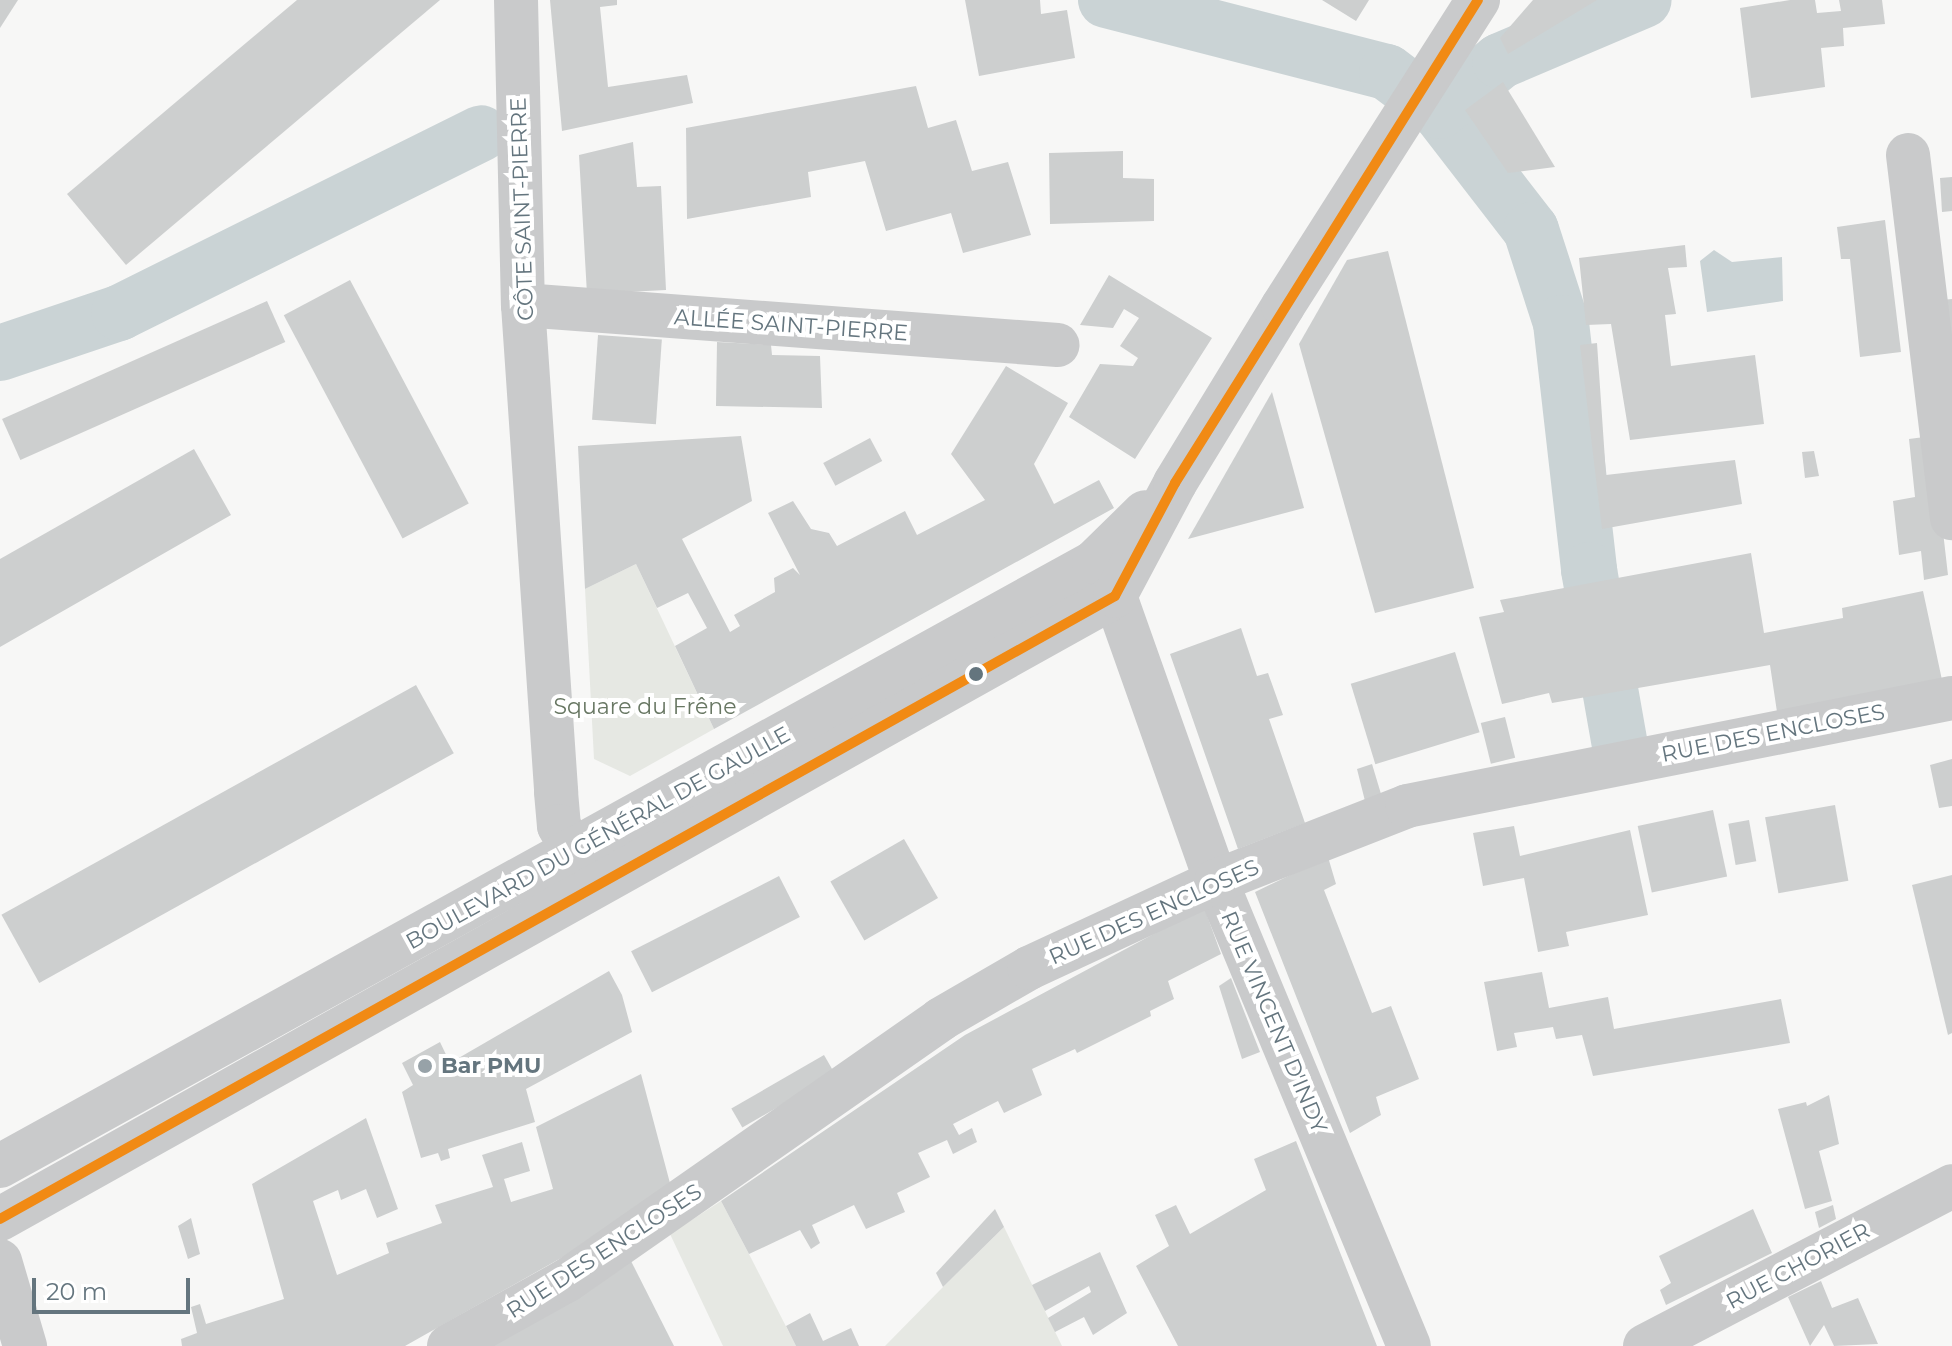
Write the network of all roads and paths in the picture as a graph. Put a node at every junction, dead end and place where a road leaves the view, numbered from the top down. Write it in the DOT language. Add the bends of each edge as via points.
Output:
graph roads {
  1 [pos="516,0"];
  2 [pos="1478,0"];
  3 [pos="1908,155"];
  4 [pos="523,305"];
  5 [pos="1058,345"];
  6 [pos="1952,518"];
  7 [pos="1104,579"];
  8 [pos="1952,698"];
  9 [pos="583,870"];
  10 [pos="1216,881"];
  11 [pos="0,1166"];
  12 [pos="1952,1186"];
  13 [pos="0,1219"];
  14 [pos="0,1261"];
  15 [pos="25,1346"];
  16 [pos="449,1346"];
  17 [pos="1409,1346"];
  18 [pos="1645,1346"];
  1 -- 4 [label="street, CÔTE SAINT-PIERRE"];
  2 -- 7 [label="street, BOULEVARD DU GÉNÉRAL DE GAULLE" via="1175,483"];
  3 -- 6 [label="street"];
  4 -- 5 [label="street, ALLÉE SAINT-PIERRE"];
  4 -- 9 [label="street, CÔTE SAINT-PIERRE" via="559,826"];
  7 -- 9 [label="street, BOULEVARD DU GÉNÉRAL DE GAULLE"];
  7 -- 10 [label="street, RUE VINCENT D'INDY"];
  8 -- 10 [label="street, RUE DES ENCLOSES" via="1407,806"];
  9 -- 11 [label="street, BOULEVARD DU GÉNÉRAL DE GAULLE"];
  9 -- 13 [label="street, BOULEVARD DU GÉNÉRAL DE GAULLE"];
  10 -- 16 [label="street, RUE DES ENCLOSES" via="1029,968 941,1019 566,1281"];
  10 -- 17 [label="street, RUE VINCENT D'INDY"];
  12 -- 18 [label="street, RUE CHORIER"];
  14 -- 15 [label="street"];
}
